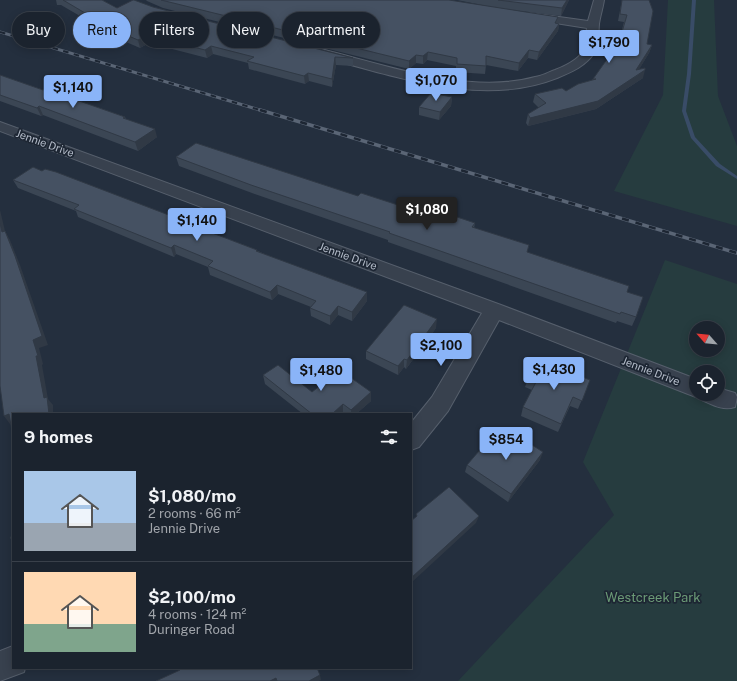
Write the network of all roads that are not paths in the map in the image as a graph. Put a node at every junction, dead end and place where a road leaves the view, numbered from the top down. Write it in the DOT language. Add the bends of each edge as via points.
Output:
graph roads {
  1 [pos="599,0"];
  2 [pos="518,15"];
  3 [pos="593,25"];
  4 [pos="314,51"];
  5 [pos="0,126"];
  6 [pos="494,310"];
  7 [pos="689,385"];
  8 [pos="412,439"];
  9 [pos="12,661"];
  10 [pos="0,666"];
  1 -- 3 [label="street"];
  2 -- 3 [label="street"];
  3 -- 4 [label="street" via="591,48 574,65 537,82 508,86 471,86 433,80"];
  5 -- 6 [label="street, Jennie Drive"];
  6 -- 7 [label="street, Jennie Drive"];
  6 -- 8 [label="street" via="440,404"];
  9 -- 10 [label="street"];
}
